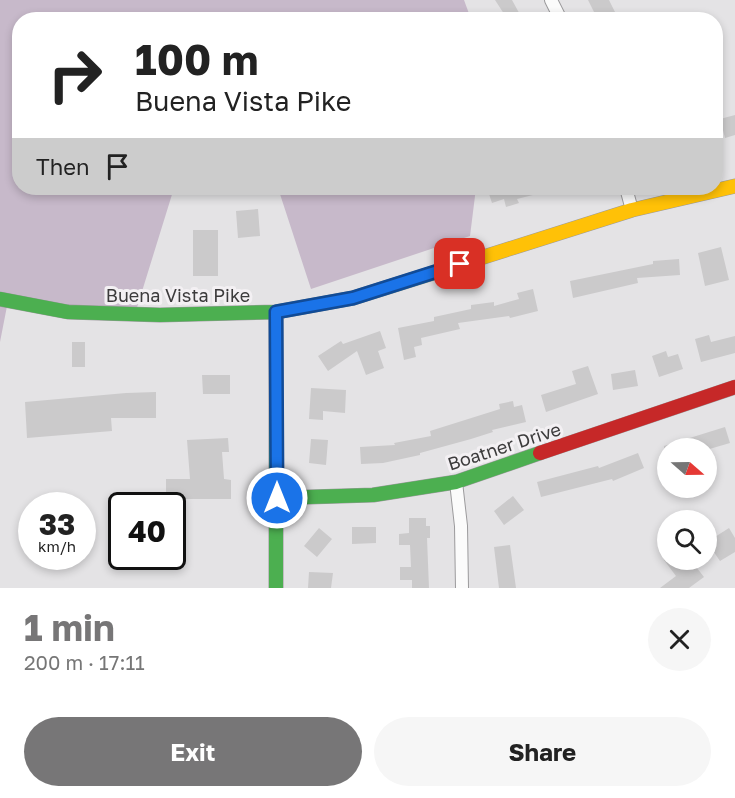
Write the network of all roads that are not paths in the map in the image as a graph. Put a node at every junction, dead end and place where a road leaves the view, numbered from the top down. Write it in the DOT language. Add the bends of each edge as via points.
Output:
graph roads {
  1 [pos="628,195"];
  2 [pos="696,195"];
  3 [pos="632,210"];
  4 [pos="0,299"];
  5 [pos="276,312"];
  6 [pos="735,387"];
  7 [pos="456,482"];
  8 [pos="277,498"];
  9 [pos="276,588"];
  10 [pos="462,588"];
  1 -- 3 [label="street"];
  2 -- 3 [label="street, Buena Vista Pike"];
  3 -- 5 [label="street, Buena Vista Pike" via="353,298"];
  4 -- 5 [label="street, Buena Vista Pike" via="68,312"];
  5 -- 8 [label="street"];
  6 -- 7 [label="street, Boatner Drive"];
  7 -- 8 [label="street, Boatner Drive" via="373,495"];
  7 -- 10 [label="street" via="462,526"];
  8 -- 9 [label="street"];
}
